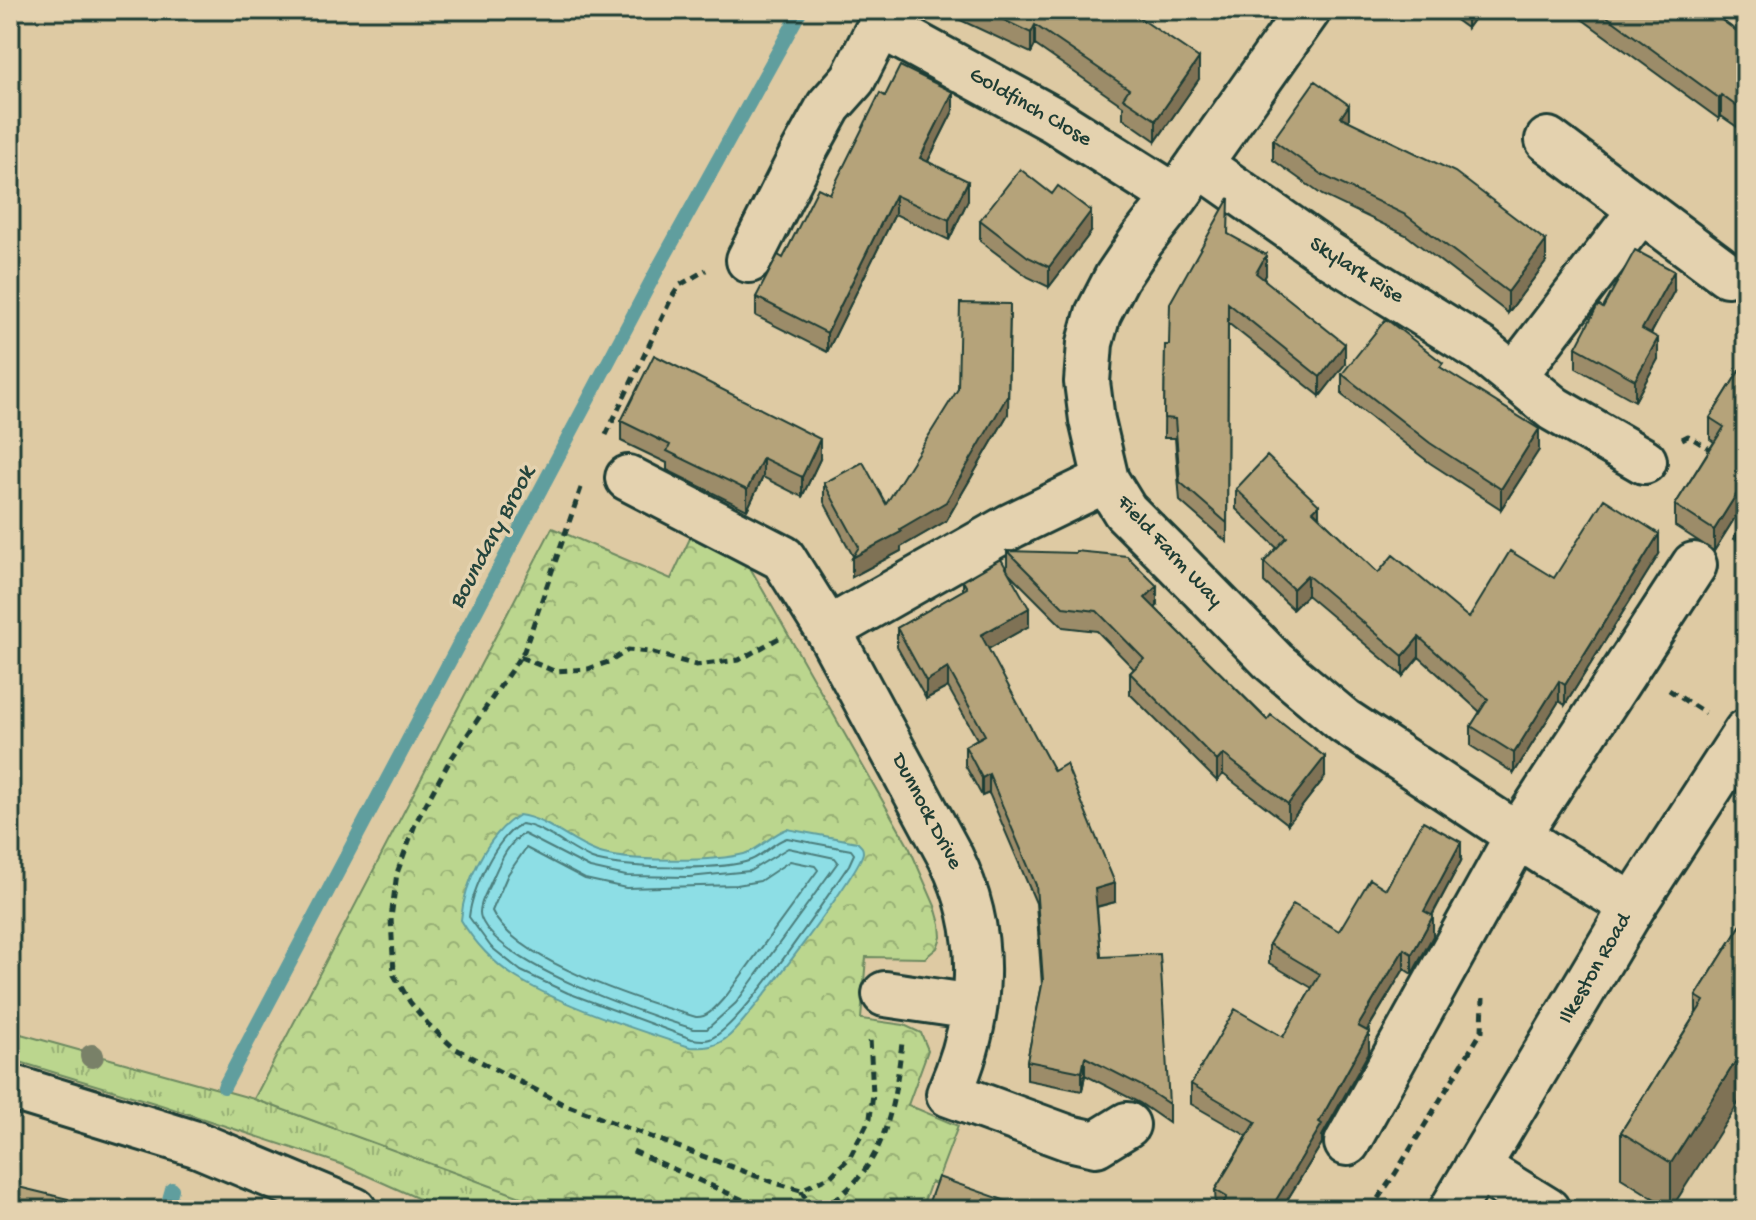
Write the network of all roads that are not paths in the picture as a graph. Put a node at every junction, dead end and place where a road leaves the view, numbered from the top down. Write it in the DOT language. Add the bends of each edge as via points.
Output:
graph roads {
  1 [pos="1308,10"];
  2 [pos="884,17"];
  3 [pos="1548,140"];
  4 [pos="1187,180"];
  5 [pos="1640,211"];
  6 [pos="731,264"];
  7 [pos="1727,274"];
  8 [pos="1514,376"];
  9 [pos="1644,461"];
  10 [pos="607,478"];
  11 [pos="1106,480"];
  12 [pos="1694,565"];
  13 [pos="824,623"];
  14 [pos="1746,732"];
  15 [pos="1518,835"];
  16 [pos="1633,906"];
  17 [pos="897,996"];
  18 [pos="974,1007"];
  19 [pos="10,1087"];
  20 [pos="1127,1125"];
  21 [pos="1347,1143"];
  22 [pos="1477,1167"];
  23 [pos="354,1210"];
  24 [pos="1452,1210"];
  25 [pos="1547,1210"];
  1 -- 4 [label="street, Field Farm Way"];
  2 -- 4 [label="street, Goldfinch Close" via="1054,120"];
  2 -- 6 [label="street, Goldfinch Close" via="853,79 829,106"];
  3 -- 5 [label="street"];
  4 -- 8 [label="street, Skylark Rise" via="1329,255"];
  4 -- 11 [label="street, Field Farm Way" via="1117,277 1090,343 1087,382"];
  5 -- 7 [label="street"];
  5 -- 8 [label="street"];
  8 -- 9 [label="street, Skylark Rise" via="1554,409"];
  10 -- 13 [label="street, Dunnock Drive" via="783,558"];
  11 -- 13 [label="street"];
  11 -- 15 [label="street, Field Farm Way" via="1125,511 1312,695"];
  12 -- 15 [label="street"];
  13 -- 18 [label="street, Dunnock Drive" via="963,883 978,950"];
  14 -- 16 [label="street, Ilkeston Road"];
  15 -- 16 [label="street, Field Farm Way"];
  15 -- 21 [label="street"];
  16 -- 22 [label="street, Ilkeston Road"];
  17 -- 18 [label="street"];
  18 -- 20 [label="street, Dunnock Drive" via="963,1061 949,1094 1096,1144"];
  19 -- 23 [label="street" via="196,1144"];
  22 -- 24 [label="street, Ilkeston Road"];
  22 -- 25 [label="street"];
}
